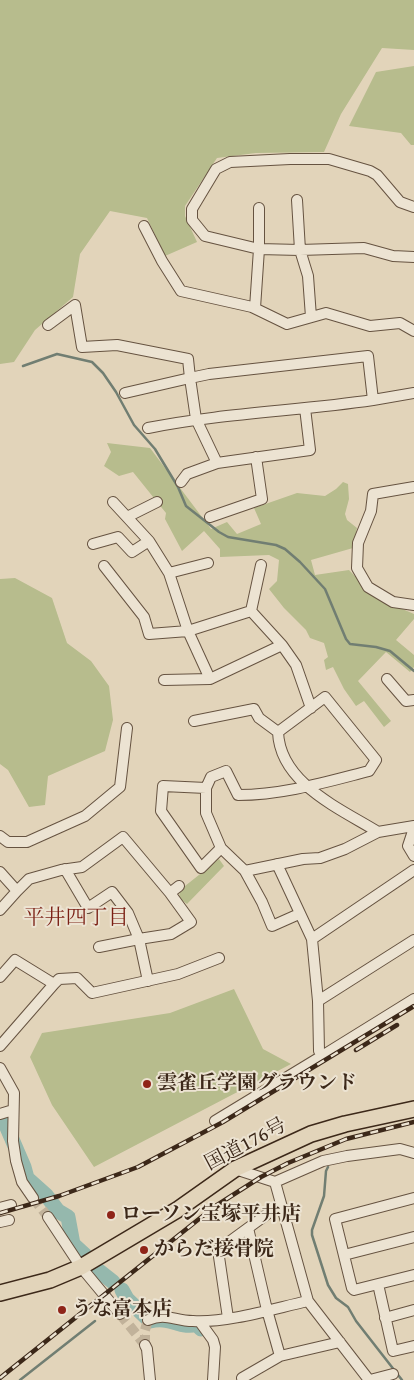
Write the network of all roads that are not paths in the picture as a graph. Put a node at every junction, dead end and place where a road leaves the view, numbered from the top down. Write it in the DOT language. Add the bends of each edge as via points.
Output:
graph roads {
  1 [pos="296,200"];
  2 [pos="414,207"];
  3 [pos="259,208"];
  4 [pos="144,226"];
  5 [pos="259,249"];
  6 [pos="300,250"];
  7 [pos="414,257"];
  8 [pos="255,308"];
  9 [pos="311,317"];
  10 [pos="48,325"];
  11 [pos="414,330"];
  12 [pos="190,378"];
  13 [pos="125,393"];
  14 [pos="414,393"];
  15 [pos="374,400"];
  16 [pos="305,408"];
  17 [pos="196,419"];
  18 [pos="148,428"];
  19 [pos="256,458"];
  20 [pos="217,463"];
  21 [pos="181,482"];
  22 [pos="414,487"];
  23 [pos="112,502"];
  24 [pos="157,502"];
  25 [pos="127,517"];
  26 [pos="210,517"];
  27 [pos="149,541"];
  28 [pos="93,544"];
  29 [pos="208,563"];
  30 [pos="261,565"];
  31 [pos="104,566"];
  32 [pos="169,573"];
  33 [pos="414,605"];
  34 [pos="251,610"];
  35 [pos="188,631"];
  36 [pos="282,645"];
  37 [pos="210,679"];
  38 [pos="387,679"];
  39 [pos="164,680"];
  40 [pos="414,700"];
  41 [pos="311,708"];
  42 [pos="194,722"];
  43 [pos="127,728"];
  44 [pos="278,732"];
  45 [pos="306,787"];
  46 [pos="206,788"];
  47 [pos="414,827"];
  48 [pos="378,832"];
  49 [pos="3,842"];
  50 [pos="221,848"];
  51 [pos="414,856"];
  52 [pos="277,864"];
  53 [pos="65,869"];
  54 [pos="414,870"];
  55 [pos="245,871"];
  56 [pos="0,872"];
  57 [pos="179,886"];
  58 [pos="17,891"];
  59 [pos="170,893"];
  60 [pos="0,910"];
  61 [pos="299,914"];
  62 [pos="139,939"];
  63 [pos="312,940"];
  64 [pos="414,940"];
  65 [pos="99,947"];
  66 [pos="219,958"];
  67 [pos="0,977"];
  68 [pos="148,981"];
  69 [pos="54,984"];
  70 [pos="414,999"];
  71 [pos="318,1001"];
  72 [pos="0,1046"];
  73 [pos="322,1056"];
  74 [pos="0,1068"];
  75 [pos="414,1109"];
  76 [pos="13,1110"];
  77 [pos="0,1114"];
  78 [pos="215,1121"];
  79 [pos="414,1153"];
  80 [pos="235,1169"];
  81 [pos="275,1182"];
  82 [pos="33,1198"];
  83 [pos="414,1198"];
  84 [pos="281,1204"];
  85 [pos="11,1205"];
  86 [pos="0,1208"];
  87 [pos="48,1217"];
  88 [pos="248,1228"];
  89 [pos="414,1237"];
  90 [pos="344,1255"];
  91 [pos="81,1267"];
  92 [pos="414,1275"];
  93 [pos="378,1284"];
  94 [pos="0,1293"];
  95 [pos="308,1302"];
  96 [pos="267,1310"];
  97 [pos="414,1310"];
  98 [pos="120,1314"];
  99 [pos="228,1318"];
  100 [pos="385,1318"];
  101 [pos="148,1320"];
  102 [pos="200,1322"];
  103 [pos="340,1342"];
  104 [pos="145,1345"];
  105 [pos="414,1346"];
  106 [pos="280,1356"];
  107 [pos="393,1374"];
  108 [pos="150,1380"];
  109 [pos="213,1380"];
  110 [pos="243,1380"];
  111 [pos="370,1380"];
  1 -- 6 [label="street"];
  2 -- 5 [label="street" via="400,202 370,171 329,159 230,162 216,169 192,209 192,220 205,236"];
  3 -- 5 [label="street"];
  4 -- 8 [label="street" via="181,291"];
  5 -- 6 [label="street"];
  5 -- 8 [label="street"];
  6 -- 7 [label="street" via="364,248 393,256"];
  6 -- 9 [label="street" via="308,276"];
  8 -- 9 [label="street" via="286,324"];
  9 -- 11 [label="street" via="326,313 370,326 400,323"];
  10 -- 12 [label="street" via="75,305 82,347 117,345 188,359"];
  12 -- 13 [label="street"];
  12 -- 15 [label="street" via="368,356"];
  12 -- 17 [label="street"];
  14 -- 15 [label="street"];
  15 -- 16 [label="street"];
  16 -- 17 [label="street"];
  16 -- 19 [label="street" via="310,450"];
  17 -- 18 [label="street"];
  17 -- 20 [label="street"];
  19 -- 20 [label="street"];
  19 -- 26 [label="street" via="262,499"];
  20 -- 21 [label="street" via="187,474"];
  22 -- 33 [label="street" via="373,494 371,511 358,542 357,568 368,587 393,602"];
  23 -- 25 [label="street"];
  24 -- 25 [label="street"];
  25 -- 27 [label="street"];
  27 -- 28 [label="street" via="132,552 118,537"];
  27 -- 32 [label="street"];
  29 -- 32 [label="street"];
  30 -- 34 [label="street"];
  31 -- 35 [label="street" via="144,616 148,634"];
  32 -- 35 [label="street"];
  34 -- 35 [label="street"];
  34 -- 36 [label="street"];
  35 -- 37 [label="street"];
  36 -- 37 [label="street"];
  36 -- 41 [label="street" via="296,665"];
  37 -- 39 [label="street"];
  38 -- 40 [label="street" via="406,701"];
  41 -- 44 [label="street"];
  41 -- 45 [label="street" via="325,697 376,760 369,771"];
  42 -- 44 [label="street" via="254,709 259,718"];
  43 -- 49 [label="street" via="120,787 86,816 27,842"];
  44 -- 45 [label="street" via="278,741 290,770"];
  45 -- 46 [label="street" via="238,795 226,771 211,776"];
  45 -- 48 [label="street"];
  46 -- 50 [label="street" via="206,813"];
  46 -- 50 [label="street" via="163,786 161,811 199,870"];
  47 -- 48 [label="street"];
  47 -- 51 [label="street" via="408,846"];
  48 -- 52 [label="street" via="320,858"];
  50 -- 55 [label="street"];
  52 -- 55 [label="street"];
  52 -- 61 [label="street"];
  53 -- 58 [label="street" via="29,879"];
  53 -- 59 [label="street" via="82,867 123,837"];
  53 -- 62 [label="street" via="88,908 112,892 128,913"];
  54 -- 63 [label="street"];
  55 -- 61 [label="street" via="272,926"];
  56 -- 58 [label="street"];
  57 -- 59 [label="street"];
  58 -- 60 [label="street"];
  59 -- 62 [label="street" via="191,922 171,934"];
  61 -- 63 [label="street"];
  62 -- 65 [label="street"];
  62 -- 68 [label="street"];
  63 -- 71 [label="street"];
  64 -- 71 [label="street"];
  66 -- 68 [label="street" via="178,974"];
  67 -- 69 [label="street" via="15,960"];
  68 -- 69 [label="street" via="92,993 77,978 59,979"];
  69 -- 72 [label="street"];
  70 -- 73 [label="street"];
  71 -- 73 [label="street" via="319,1051"];
  73 -- 78 [label="street"];
  74 -- 76 [label="street" via="14,1092"];
  75 -- 80 [label="highway, 国道176号" via="311,1134"];
  76 -- 77 [label="street"];
  76 -- 82 [label="street" via="16,1161 22,1182"];
  79 -- 81 [label="street" via="400,1149 347,1156 324,1161"];
  80 -- 81 [label="street"];
  80 -- 91 [label="highway, 国道176号" via="177,1210"];
  81 -- 84 [label="street"];
  83 -- 90 [label="street" via="335,1219"];
  84 -- 88 [label="street"];
  84 -- 95 [label="street"];
  85 -- 86 [label="street"];
  87 -- 91 [label="street"];
  88 -- 96 [label="street"];
  88 -- 99 [label="street" via="218,1250"];
  89 -- 90 [label="street"];
  90 -- 93 [label="street" via="354,1290"];
  91 -- 94 [label="highway, 国道176号" via="50,1280"];
  91 -- 98 [label="street"];
  92 -- 93 [label="street"];
  93 -- 100 [label="street"];
  95 -- 96 [label="street"];
  95 -- 103 [label="street"];
  96 -- 99 [label="street"];
  96 -- 106 [label="street"];
  97 -- 100 [label="street"];
  99 -- 102 [label="street"];
  100 -- 105 [label="street" via="393,1351"];
  101 -- 102 [label="street" via="158,1316"];
  102 -- 109 [label="street" via="214,1340"];
  103 -- 106 [label="street"];
  103 -- 111 [label="street"];
  104 -- 108 [label="street"];
  106 -- 110 [label="street"];
  107 -- 111 [label="street"];
}
